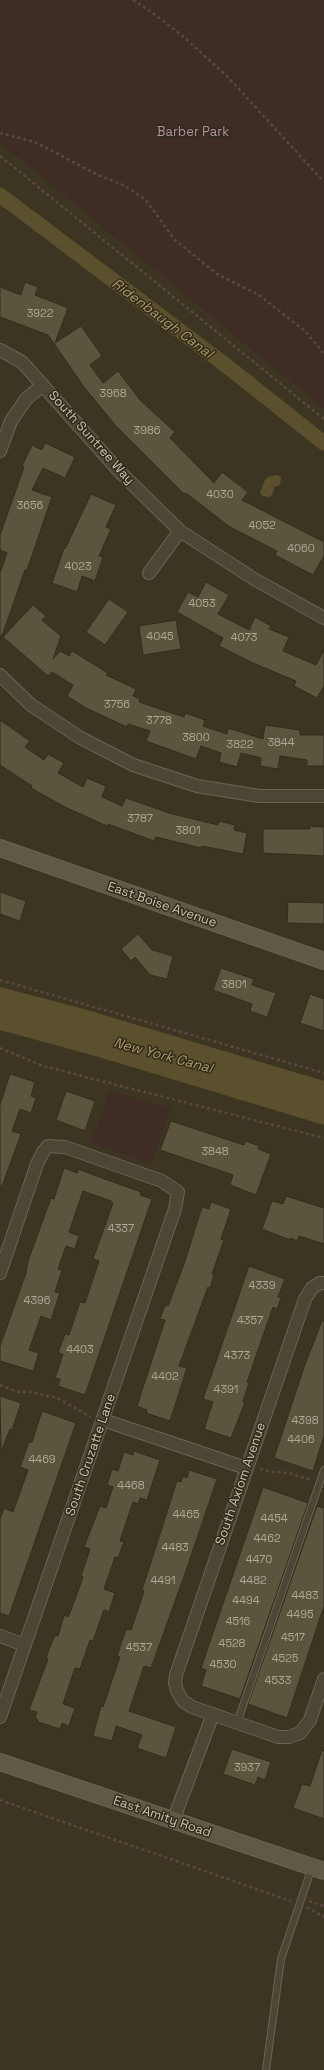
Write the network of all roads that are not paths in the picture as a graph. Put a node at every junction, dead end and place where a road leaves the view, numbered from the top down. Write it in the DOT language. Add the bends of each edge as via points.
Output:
graph roads {
  1 [pos="0,350"];
  2 [pos="43,385"];
  3 [pos="0,451"];
  4 [pos="180,531"];
  5 [pos="150,573"];
  6 [pos="324,618"];
  7 [pos="0,676"];
  8 [pos="324,796"];
  9 [pos="0,848"];
  10 [pos="324,961"];
  11 [pos="0,1273"];
  12 [pos="322,1283"];
  13 [pos="103,1420"];
  14 [pos="246,1468"];
  15 [pos="324,1470"];
  16 [pos="0,1636"];
  17 [pos="25,1645"];
  18 [pos="324,1680"];
  19 [pos="212,1714"];
  20 [pos="0,1717"];
  21 [pos="237,1723"];
  22 [pos="0,1762"];
  23 [pos="173,1821"];
  24 [pos="318,1869"];
  25 [pos="266,2070"];
  1 -- 2 [label="street, South Suntree Way" via="22,362"];
  2 -- 3 [label="street" via="26,399 11,421"];
  2 -- 4 [label="street, South Suntree Way" via="118,471"];
  4 -- 5 [label="street"];
  4 -- 6 [label="street, South Suntree Way" via="254,579"];
  7 -- 8 [label="street" via="37,709 79,737 133,765 197,786 259,796"];
  9 -- 10 [label="street, East Boise Avenue"];
  11 -- 13 [label="street, South Cruzatte Lane" via="38,1164 48,1146 65,1147 162,1182 178,1192 175,1209"];
  12 -- 14 [label="street, South Axiom Avenue" via="312,1288 305,1299"];
  13 -- 14 [label="street"];
  13 -- 17 [label="street, South Cruzatte Lane"];
  14 -- 19 [label="street, South Axiom Avenue" via="176,1675 177,1691 184,1701 192,1707"];
  15 -- 21 [label="lane"];
  16 -- 17 [label="street"];
  17 -- 20 [label="street, South Cruzatte Lane"];
  18 -- 21 [label="street" via="310,1720 300,1733 289,1737 278,1736"];
  19 -- 21 [label="street"];
  19 -- 23 [label="street"];
  22 -- 23 [label="street, East Amity Road"];
  23 -- 24 [label="street, East Amity Road"];
  24 -- 25 [label="lane" via="300,1901 281,1959"];
}
